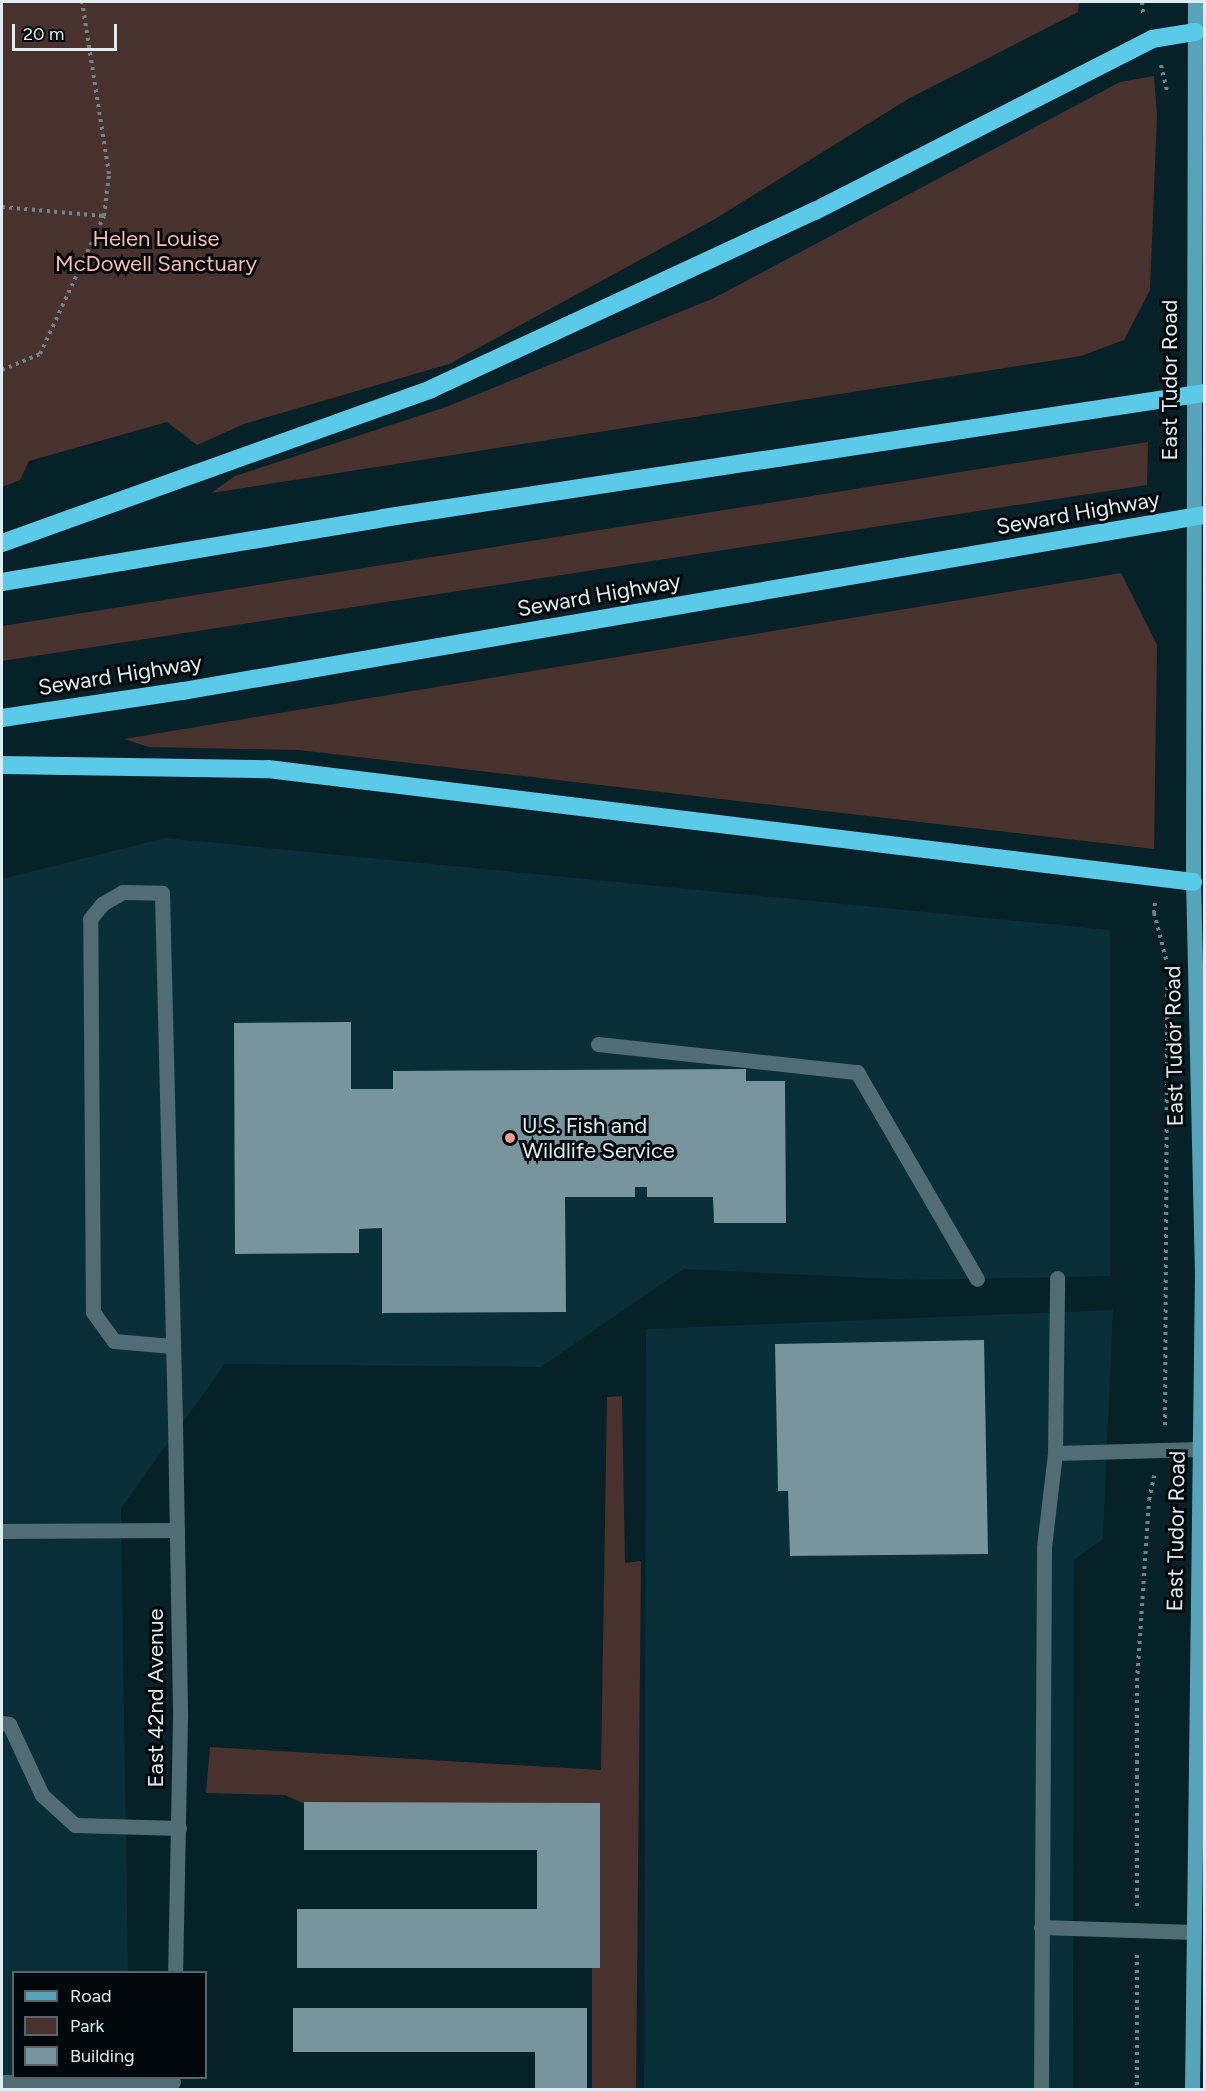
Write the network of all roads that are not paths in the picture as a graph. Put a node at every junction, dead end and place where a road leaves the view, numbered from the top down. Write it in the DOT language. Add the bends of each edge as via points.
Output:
graph roads {
  1 [pos="1195,2"];
  2 [pos="1200,32"];
  3 [pos="1204,393"];
  4 [pos="1204,515"];
  5 [pos="2,543"];
  6 [pos="2,582"];
  7 [pos="2,718"];
  8 [pos="2,765"];
  9 [pos="1199,879"];
  10 [pos="598,1044"];
  11 [pos="1057,1278"];
  12 [pos="977,1279"];
  13 [pos="172,1346"];
  14 [pos="1199,1449"];
  15 [pos="1055,1453"];
  16 [pos="177,1530"];
  17 [pos="2,1531"];
  18 [pos="2,1723"];
  19 [pos="179,1828"];
  20 [pos="1041,1927"];
  21 [pos="1193,1932"];
  22 [pos="175,1971"];
  23 [pos="2,2082"];
  24 [pos="173,2083"];
  25 [pos="1041,2090"];
  26 [pos="1192,2090"];
  1 -- 2 [label="main road, East Tudor Road"];
  2 -- 5 [label="highway" via="1152,39 815,211 431,389"];
  2 -- 9 [label="main road, East Tudor Road" via="1192,282 1192,598"];
  3 -- 6 [label="highway" via="383,518"];
  4 -- 7 [label="highway, Seward Highway" via="183,691"];
  8 -- 9 [label="highway" via="268,769 1160,878"];
  9 -- 14 [label="main road, East Tudor Road"];
  10 -- 12 [label="street" via="857,1072"];
  11 -- 15 [label="street"];
  13 -- 13 [label="street, East 42nd Avenue" via="162,893 123,892 102,904 90,919 93,1312 114,1341"];
  13 -- 16 [label="street, East 42nd Avenue"];
  14 -- 15 [label="street"];
  14 -- 21 [label="main road, East Tudor Road"];
  15 -- 20 [label="street" via="1044,1547"];
  16 -- 17 [label="street"];
  16 -- 19 [label="street, East 42nd Avenue"];
  18 -- 19 [label="street" via="9,1724 42,1795 75,1825"];
  19 -- 22 [label="street, East 42nd Avenue"];
  20 -- 21 [label="street"];
  20 -- 25 [label="street"];
  21 -- 26 [label="main road, East Tudor Road"];
  23 -- 24 [label="street"];
}
